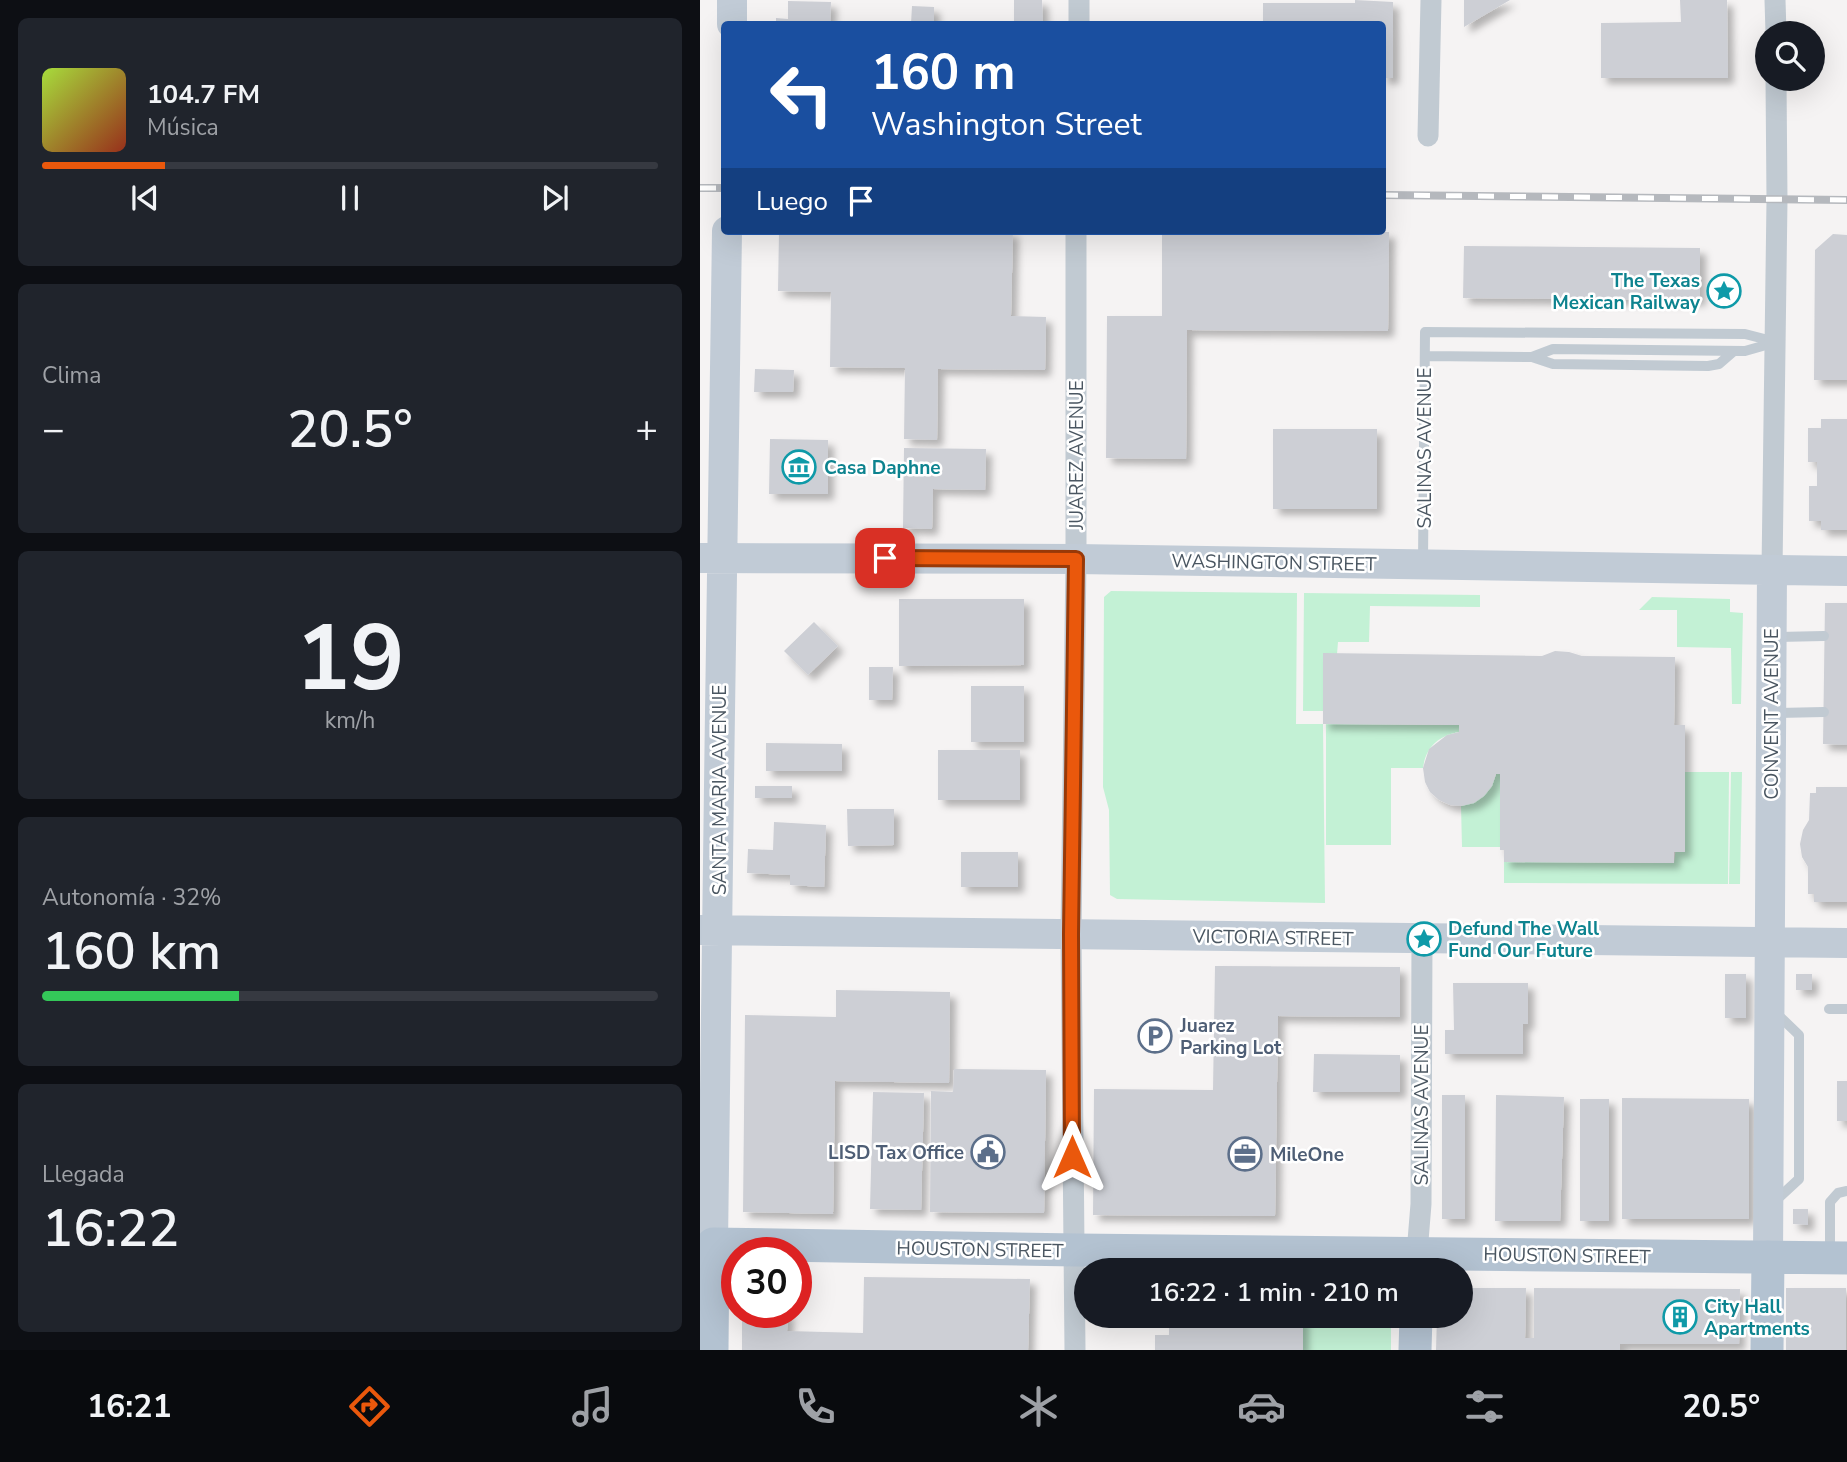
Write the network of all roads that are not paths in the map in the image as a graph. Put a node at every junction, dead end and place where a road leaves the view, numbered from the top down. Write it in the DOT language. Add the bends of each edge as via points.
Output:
graph roads {
  1 [pos="732,0"];
  2 [pos="1079,0"];
  3 [pos="1431,0"];
  4 [pos="1775,0"];
  5 [pos="732,21"];
  6 [pos="1079,21"];
  7 [pos="1776,21"];
  8 [pos="1776,91"];
  9 [pos="1428,136"];
  10 [pos="727,235"];
  11 [pos="1076,235"];
  12 [pos="1776,342"];
  13 [pos="1425,356"];
  14 [pos="710,558"];
  15 [pos="1076,559"];
  16 [pos="1423,564"];
  17 [pos="1772,570"];
  18 [pos="1847,571"];
  19 [pos="1824,636"];
  20 [pos="1771,637"];
  21 [pos="1824,712"];
  22 [pos="1771,713"];
  23 [pos="709,930"];
  24 [pos="1071,934"];
  25 [pos="1422,939"];
  26 [pos="1771,942"];
  27 [pos="1847,943"];
  28 [pos="1829,1009"];
  29 [pos="1847,1009"];
  30 [pos="1847,1191"];
  31 [pos="706,1244"];
  32 [pos="1076,1251"];
  33 [pos="1768,1257"];
  34 [pos="1293,1258"];
  35 [pos="1417,1258"];
  36 [pos="1838,1258"];
  37 [pos="1473,1261"];
  38 [pos="1416,1328"];
  39 [pos="712,1350"];
  40 [pos="1075,1350"];
  41 [pos="1415,1350"];
  42 [pos="1767,1350"];
  1 -- 5 [label="main road"];
  2 -- 6 [label="street"];
  3 -- 9 [label="street"];
  4 -- 7 [label="street"];
  8 -- 12 [label="street, CONVENT AVENUE"];
  10 -- 14 [label="main road, SANTA MARIA AVENUE"];
  11 -- 15 [label="street, JUAREZ AVENUE"];
  12 -- 13 [label="lane" via="1745,351 1553,349 1532,357"];
  12 -- 13 [label="lane, SALINAS AVENUE" via="1745,334 1425,332"];
  12 -- 17 [label="street, CONVENT AVENUE"];
  13 -- 16 [label="lane, SALINAS AVENUE"];
  14 -- 15 [label="main road, WASHINGTON STREET"];
  14 -- 23 [label="main road, SANTA MARIA AVENUE" via="714,855"];
  15 -- 16 [label="main road, WASHINGTON STREET"];
  15 -- 24 [label="street, JUAREZ AVENUE"];
  16 -- 17 [label="main road, WASHINGTON STREET"];
  17 -- 18 [label="main road, WASHINGTON STREET"];
  17 -- 20 [label="main road, CONVENT AVENUE"];
  19 -- 20 [label="lane"];
  20 -- 22 [label="main road, CONVENT AVENUE"];
  21 -- 22 [label="lane"];
  22 -- 26 [label="main road, CONVENT AVENUE"];
  23 -- 24 [label="main road, VICTORIA STREET"];
  23 -- 31 [label="main road, SANTA MARIA AVENUE"];
  24 -- 25 [label="main road, VICTORIA STREET"];
  24 -- 32 [label="street, JUAREZ AVENUE"];
  25 -- 26 [label="main road, VICTORIA STREET"];
  25 -- 35 [label="street, SALINAS AVENUE"];
  26 -- 27 [label="main road, VICTORIA STREET"];
  26 -- 33 [label="main road, CONVENT AVENUE"];
  28 -- 29 [label="lane"];
  30 -- 36 [label="lane" via="1830,1202"];
  31 -- 32 [label="main road, HOUSTON STREET"];
  31 -- 39 [label="main road, SANTA MARIA AVENUE"];
  32 -- 34 [label="main road, HOUSTON STREET"];
  32 -- 40 [label="street, JUAREZ AVENUE"];
  33 -- 36 [label="main road, HOUSTON STREET"];
  33 -- 37 [label="main road, HOUSTON STREET"];
  33 -- 42 [label="main road, CONVENT AVENUE"];
  38 -- 41 [label="main road"];
}
